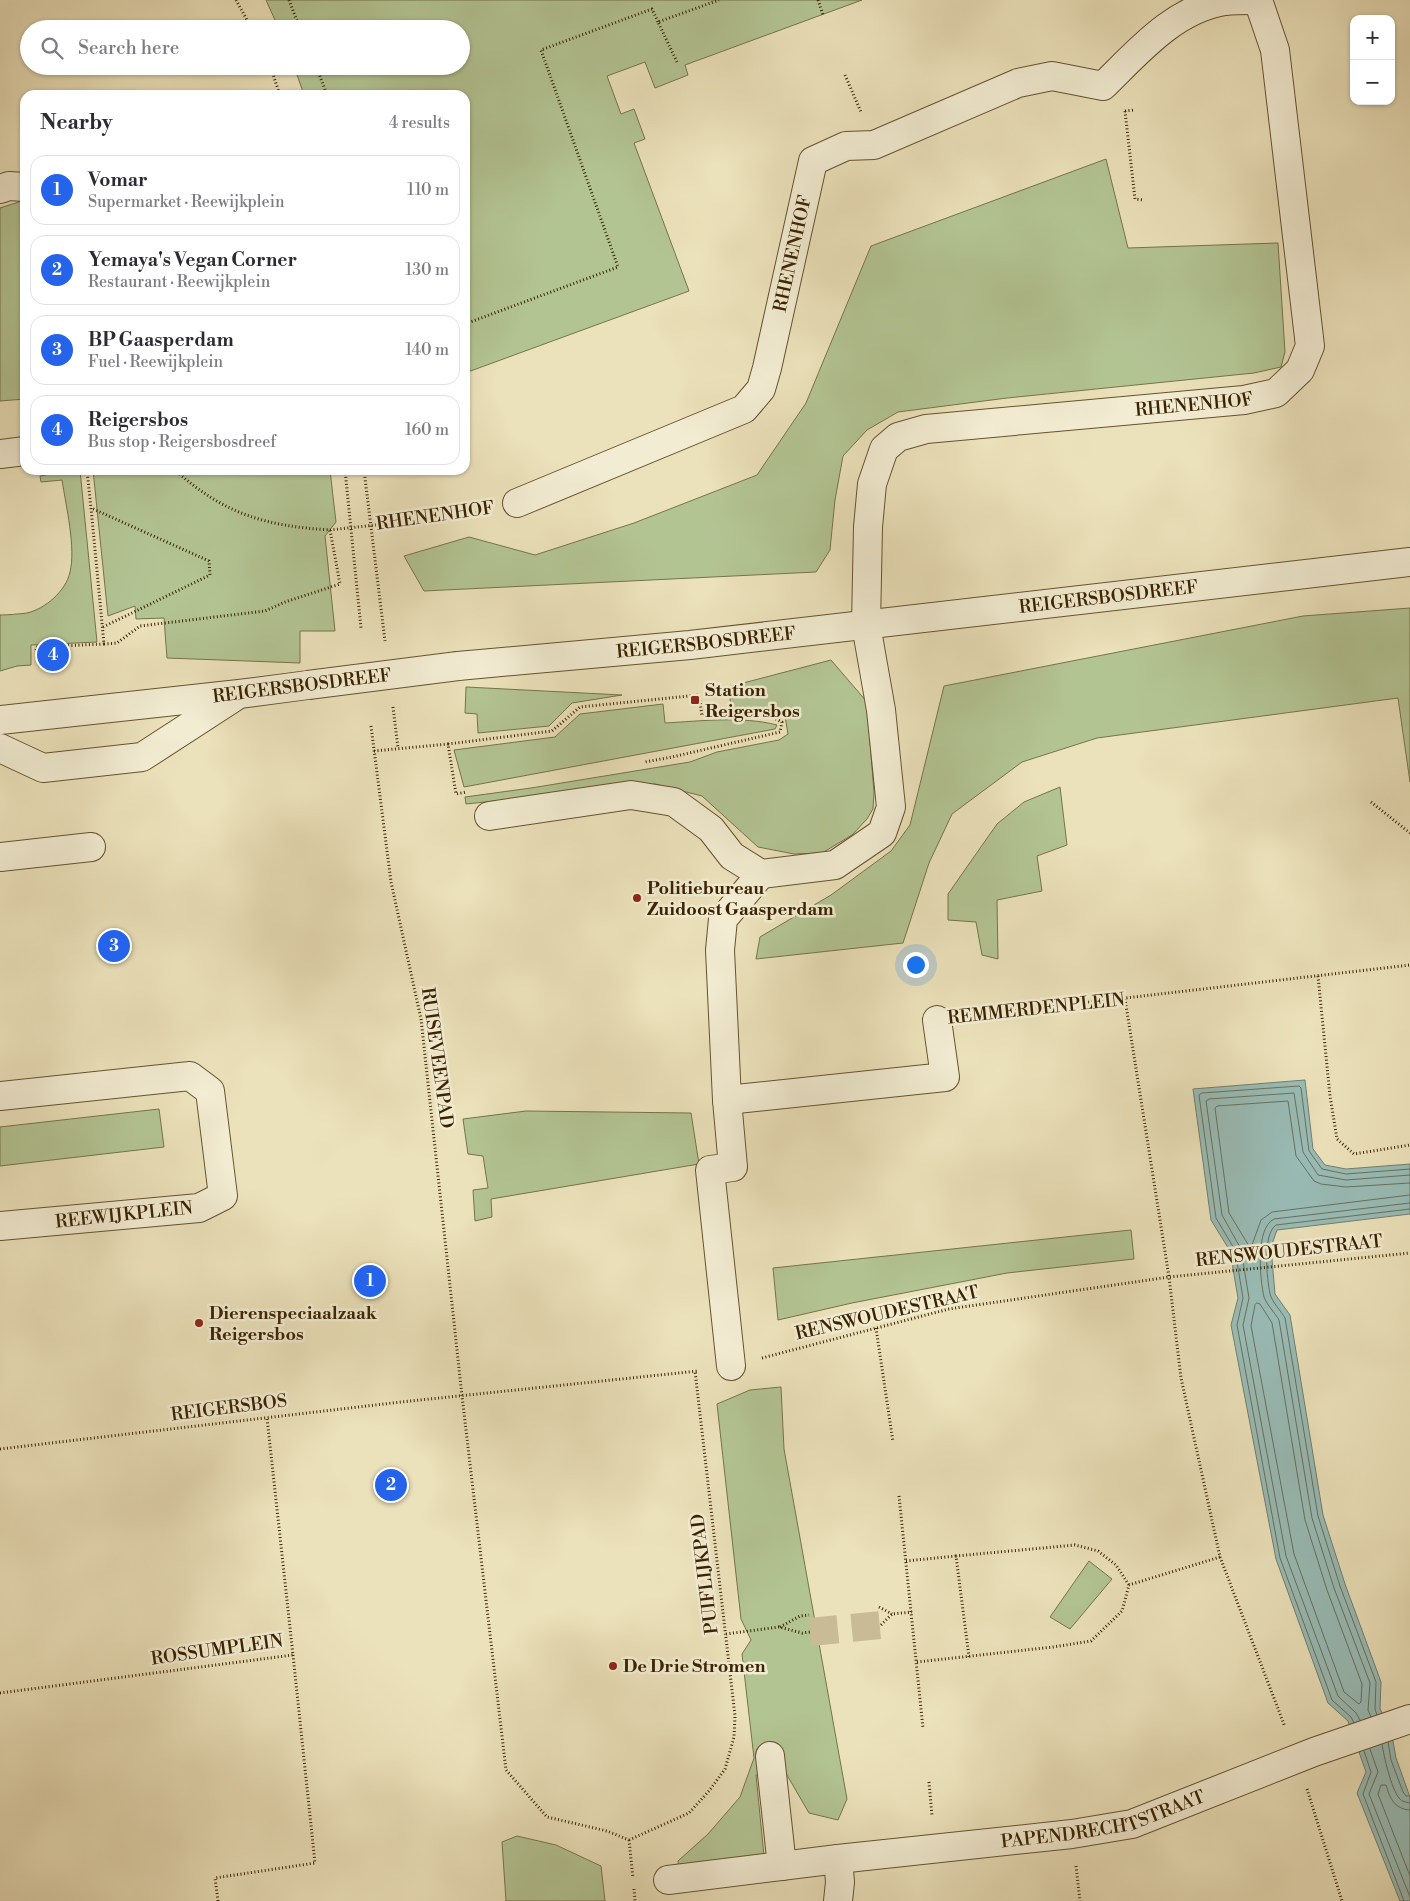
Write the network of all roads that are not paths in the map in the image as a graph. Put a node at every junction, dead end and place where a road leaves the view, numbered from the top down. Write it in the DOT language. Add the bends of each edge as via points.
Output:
graph roads {
  1 [pos="1252,0"];
  2 [pos="1258,0"];
  3 [pos="20,187"];
  4 [pos="0,189"];
  5 [pos="20,452"];
  6 [pos="0,454"];
  7 [pos="517,503"];
  8 [pos="1410,562"];
  9 [pos="866,625"];
  10 [pos="238,694"];
  11 [pos="0,720"];
  12 [pos="0,748"];
  13 [pos="489,816"];
  14 [pos="91,847"];
  15 [pos="0,857"];
  16 [pos="761,874"];
  17 [pos="937,1020"];
  18 [pos="0,1096"];
  19 [pos="727,1100"];
  20 [pos="0,1226"];
  21 [pos="732,1366"];
  22 [pos="1403,1721"];
  23 [pos="770,1756"];
  24 [pos="838,1859"];
  25 [pos="782,1866"];
  26 [pos="668,1880"];
  27 [pos="838,1901"];
  1 -- 7 [label="street, RHENENHOF" via="1224,1 1199,9 1162,29 1103,86 1052,76 1018,83 874,145 846,146 813,162 761,390 744,409"];
  2 -- 9 [label="street, RHENENHOF" via="1275,50 1310,346 1300,370 1276,393 1244,400 926,429 898,437 884,449 872,484"];
  3 -- 4 [label="street"];
  5 -- 6 [label="street"];
  8 -- 9 [label="street, REIGERSBOSDREEF"];
  9 -- 10 [label="street, REIGERSBOSDREEF, bridge" via="458,666"];
  9 -- 16 [label="street" via="881,710 891,806 882,833 835,865"];
  10 -- 11 [label="street, REIGERSBOSDREEF"];
  10 -- 12 [label="street" via="142,757 43,768"];
  13 -- 16 [label="street" via="631,795 674,802 711,829 732,856"];
  14 -- 15 [label="street"];
  16 -- 19 [label="street" via="723,919 720,950"];
  17 -- 19 [label="street, REMMERDENPLEIN" via="945,1077"];
  18 -- 20 [label="street, REEWIJKPLEIN" via="190,1076 210,1091 223,1196 199,1208"];
  19 -- 21 [label="street" via="733,1167 710,1170"];
  22 -- 24 [label="street, PAPENDRECHTSTRAAT" via="1132,1824 1072,1834"];
  23 -- 25 [label="street"];
  24 -- 25 [label="street, PAPENDRECHTSTRAAT"];
  24 -- 27 [label="street"];
  25 -- 26 [label="street, PAPENDRECHTSTRAAT"];
}
